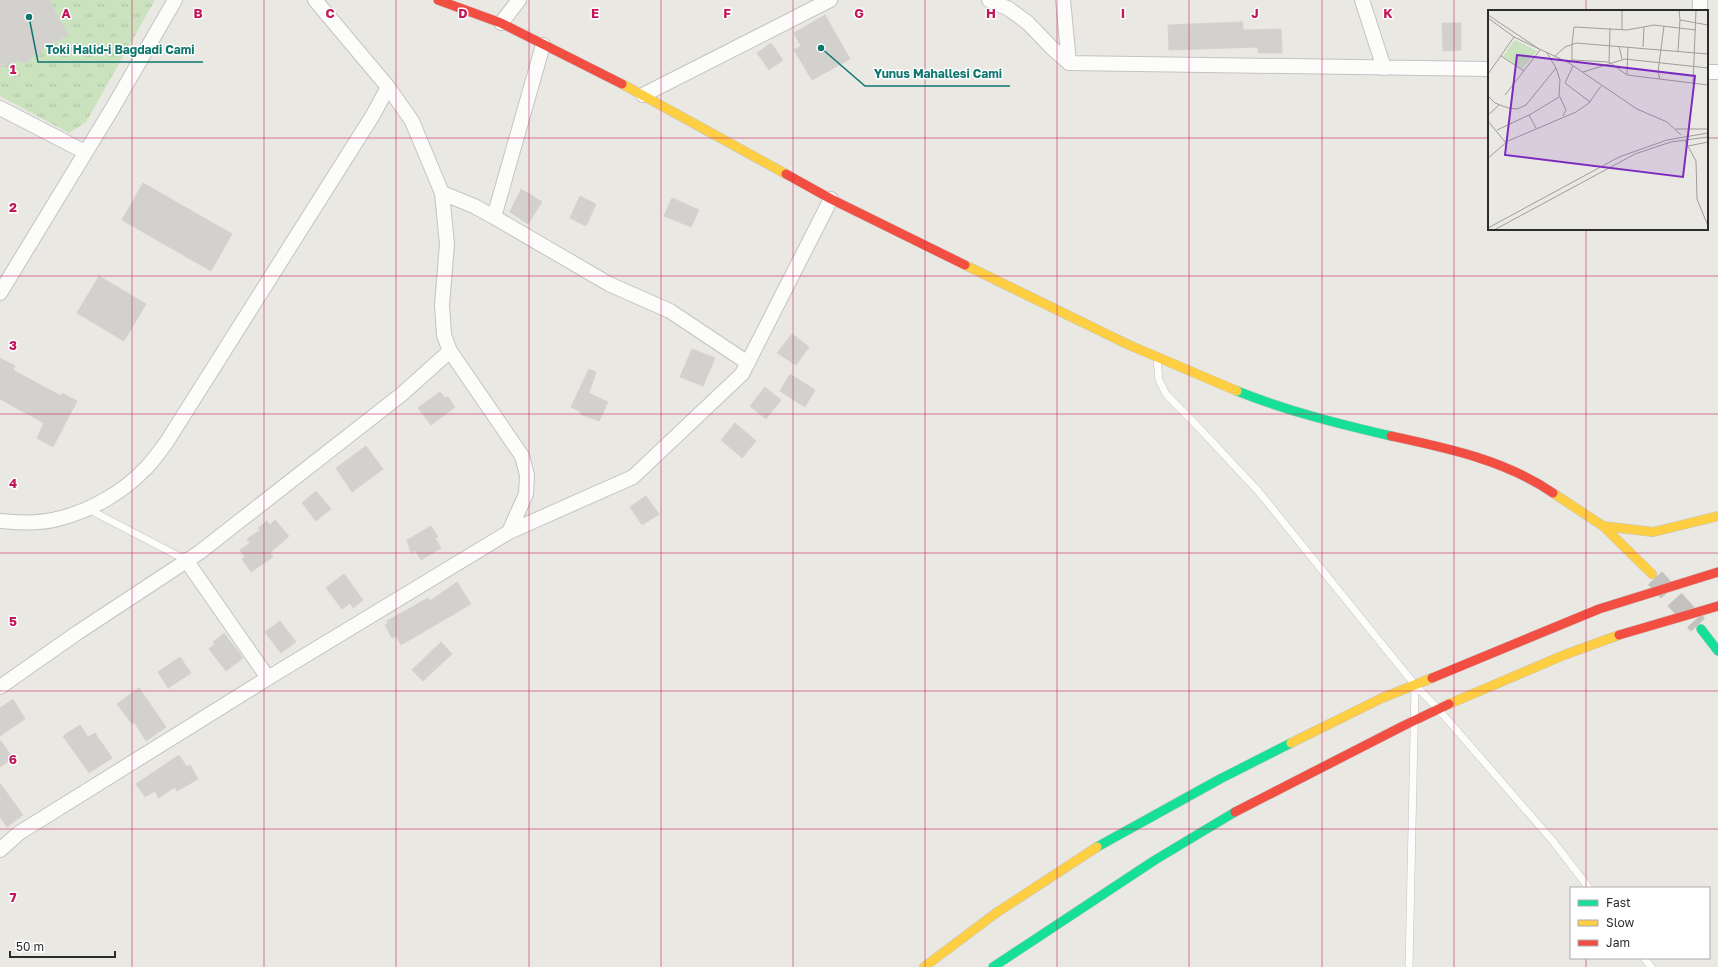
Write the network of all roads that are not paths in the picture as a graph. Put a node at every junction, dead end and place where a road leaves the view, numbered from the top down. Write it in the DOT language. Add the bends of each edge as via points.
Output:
graph roads {
  1 [pos="175,0"];
  2 [pos="315,0"];
  3 [pos="438,0"];
  4 [pos="519,0"];
  5 [pos="830,0"];
  6 [pos="989,0"];
  7 [pos="1063,0"];
  8 [pos="1362,0"];
  9 [pos="501,23"];
  10 [pos="543,45"];
  11 [pos="1069,63"];
  12 [pos="1384,68"];
  13 [pos="1488,69"];
  14 [pos="388,87"];
  15 [pos="643,94"];
  16 [pos="0,108"];
  17 [pos="85,152"];
  18 [pos="442,193"];
  19 [pos="831,199"];
  20 [pos="494,217"];
  21 [pos="0,293"];
  22 [pos="450,351"];
  23 [pos="1157,357"];
  24 [pos="748,362"];
  25 [pos="88,508"];
  26 [pos="1718,516"];
  27 [pos="0,521"];
  28 [pos="1603,526"];
  29 [pos="509,532"];
  30 [pos="186,560"];
  31 [pos="1718,572"];
  32 [pos="1652,574"];
  33 [pos="1718,606"];
  34 [pos="1702,629"];
  35 [pos="1718,651"];
  36 [pos="268,678"];
  37 [pos="1415,685"];
  38 [pos="0,687"];
  39 [pos="1439,710"];
  40 [pos="1414,721"];
  41 [pos="0,849"];
  42 [pos="1588,887"];
  43 [pos="1645,959"];
  44 [pos="924,967"];
  45 [pos="993,967"];
  46 [pos="1409,967"];
  47 [pos="1651,967"];
  1 -- 17 [label="street"];
  2 -- 14 [label="street"];
  3 -- 9 [label="main road"];
  4 -- 9 [label="street"];
  5 -- 15 [label="street"];
  6 -- 11 [label="street" via="1009,9 1028,23"];
  7 -- 11 [label="street"];
  8 -- 12 [label="street"];
  9 -- 10 [label="main road"];
  10 -- 15 [label="main road"];
  10 -- 20 [label="street"];
  11 -- 12 [label="street"];
  12 -- 13 [label="street"];
  14 -- 18 [label="street" via="412,121"];
  14 -- 25 [label="street" via="166,443 145,469 116,494"];
  15 -- 19 [label="main road"];
  16 -- 17 [label="street"];
  17 -- 21 [label="street"];
  18 -- 20 [label="street"];
  18 -- 22 [label="street" via="447,244 442,306 444,335"];
  19 -- 23 [label="main road"];
  19 -- 24 [label="street"];
  20 -- 24 [label="street" via="609,284 670,311"];
  22 -- 29 [label="street" via="522,456 527,475 526,494"];
  22 -- 30 [label="street" via="402,394 200,552"];
  23 -- 28 [label="main road" via="1269,404 1344,425 1458,451 1501,466 1543,486"];
  23 -- 37 [label="lane" via="1159,380 1166,394 1264,498"];
  24 -- 29 [label="street" via="742,374 633,477"];
  25 -- 27 [label="street" via="60,519 37,522"];
  25 -- 30 [label="lane"];
  26 -- 28 [label="main road" via="1653,532"];
  28 -- 32 [label="main road"];
  29 -- 36 [label="street"];
  30 -- 36 [label="street"];
  30 -- 38 [label="street"];
  31 -- 37 [label="main road" via="1599,609"];
  33 -- 39 [label="main road" via="1571,653 1475,692"];
  34 -- 35 [label="main road"];
  36 -- 41 [label="street" via="19,833"];
  37 -- 39 [label="lane"];
  37 -- 40 [label="lane"];
  37 -- 44 [label="main road" via="1382,698 1228,776 1093,849 996,913"];
  39 -- 40 [label="main road"];
  39 -- 42 [label="lane" via="1552,840"];
  40 -- 45 [label="main road" via="1230,815 1155,860"];
  40 -- 46 [label="lane"];
  43 -- 47 [label="lane"];
}
